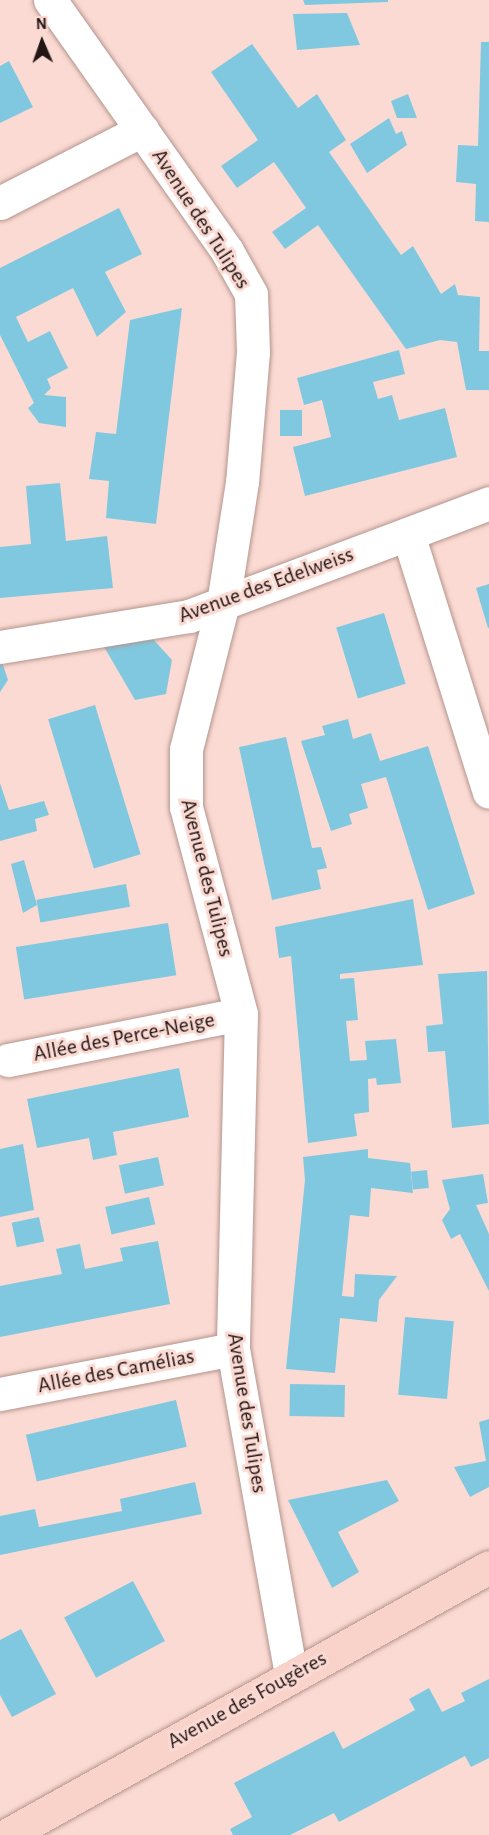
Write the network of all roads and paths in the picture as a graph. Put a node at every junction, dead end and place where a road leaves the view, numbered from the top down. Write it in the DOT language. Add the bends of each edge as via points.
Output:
graph roads {
  1 [pos="50,0"];
  2 [pos="142,130"];
  3 [pos="0,203"];
  4 [pos="489,503"];
  5 [pos="408,534"];
  6 [pos="223,603"];
  7 [pos="0,647"];
  8 [pos="489,792"];
  9 [pos="241,1014"];
  10 [pos="8,1060"];
  11 [pos="232,1348"];
  12 [pos="0,1394"];
  13 [pos="489,1567"];
  14 [pos="291,1675"];
  15 [pos="7,1835"];
  1 -- 2 [label="street, Avenue des Tulipes"];
  2 -- 3 [label="street"];
  2 -- 6 [label="street, Avenue des Tulipes" via="227,250 251,294 253,352 242,482"];
  4 -- 5 [label="street, Avenue des Edelweiss"];
  5 -- 6 [label="street, Avenue des Edelweiss"];
  5 -- 8 [label="street"];
  6 -- 7 [label="street, Avenue des Edelweiss" via="189,616"];
  6 -- 9 [label="street, Avenue des Tulipes" via="186,749 186,807"];
  9 -- 10 [label="street, Allée des Perce-Neige"];
  9 -- 11 [label="street, Avenue des Tulipes"];
  11 -- 12 [label="street, Allée des Camélias"];
  11 -- 14 [label="street, Avenue des Tulipes"];
  13 -- 14 [label="street, Avenue des Fougères"];
  14 -- 15 [label="street, Avenue des Fougères"];
}
